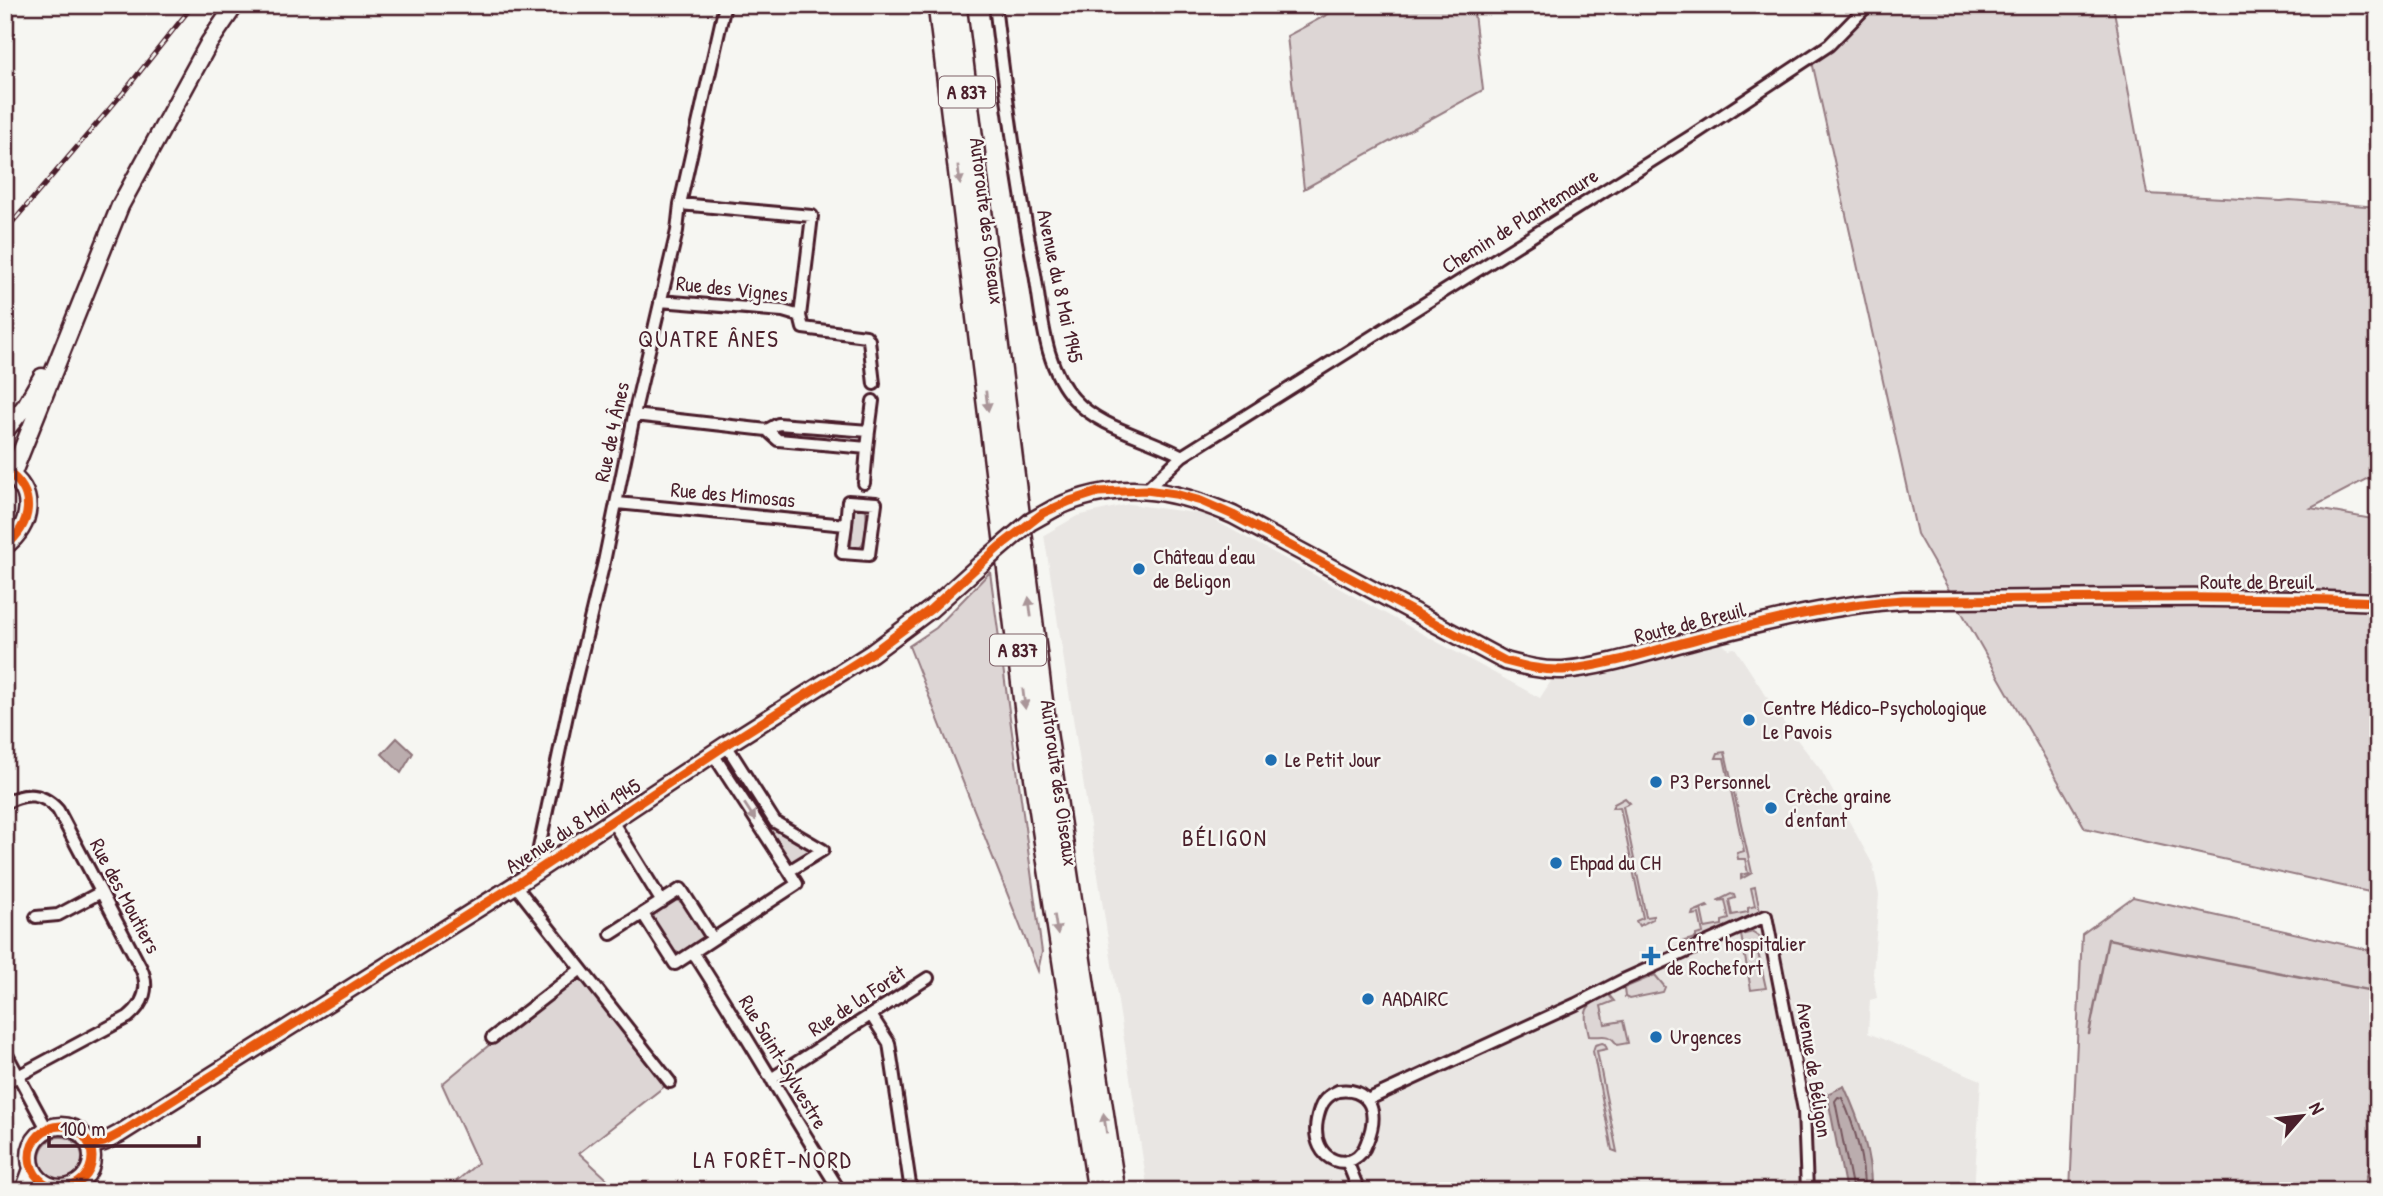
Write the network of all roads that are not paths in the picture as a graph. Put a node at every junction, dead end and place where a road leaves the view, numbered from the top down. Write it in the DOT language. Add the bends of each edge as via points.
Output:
graph roads {
  1 [pos="235,5"];
  2 [pos="725,5"];
  3 [pos="930,5"];
  4 [pos="938,5"];
  5 [pos="956,5"];
  6 [pos="966,5"];
  7 [pos="995,5"];
  8 [pos="1868,5"];
  9 [pos="950,107"];
  10 [pos="977,179"];
  11 [pos="680,204"];
  12 [pos="660,301"];
  13 [pos="800,316"];
  14 [pos="66,336"];
  15 [pos="874,384"];
  16 [pos="873,401"];
  17 [pos="634,415"];
  18 [pos="766,430"];
  19 [pos="5,431"];
  20 [pos="869,432"];
  21 [pos="867,449"];
  22 [pos="1182,456"];
  23 [pos="9,473"];
  24 [pos="864,483"];
  25 [pos="1146,490"];
  26 [pos="617,503"];
  27 [pos="1055,508"];
  28 [pos="846,525"];
  29 [pos="5,546"];
  30 [pos="2378,602"];
  31 [pos="719,750"];
  32 [pos="5,803"];
  33 [pos="612,821"];
  34 [pos="547,864"];
  35 [pos="789,871"];
  36 [pos="515,885"];
  37 [pos="101,892"];
  38 [pos="662,902"];
  39 [pos="643,914"];
  40 [pos="36,917"];
  41 [pos="611,934"];
  42 [pos="713,939"];
  43 [pos="693,952"];
  44 [pos="581,969"];
  45 [pos="928,978"];
  46 [pos="871,1015"];
  47 [pos="492,1038"];
  48 [pos="5,1051"];
  49 [pos="19,1076"];
  50 [pos="771,1079"];
  51 [pos="670,1082"];
  52 [pos="5,1083"];
  53 [pos="1367,1100"];
  54 [pos="47,1129"];
  55 [pos="90,1144"];
  56 [pos="1347,1161"];
  57 [pos="32,1169"];
  58 [pos="81,1187"];
  59 [pos="57,1188"];
  60 [pos="24,1191"];
  61 [pos="36,1191"];
  62 [pos="840,1191"];
  63 [pos="911,1191"];
  64 [pos="1098,1191"];
  65 [pos="1115,1191"];
  66 [pos="1359,1191"];
  67 [pos="1807,1191"];
  1 -- 14 [label="street" via="209,43 120,206"];
  2 -- 11 [label="street, Rue de 4 Ânes"];
  3 -- 9 [label="highway"];
  4 -- 9 [label="highway, Autoroute des Oiseaux / A 837"];
  5 -- 10 [label="highway, Autoroute des Oiseaux / A 837"];
  6 -- 10 [label="highway"];
  7 -- 22 [label="street, Avenue du 8 Mai 1945" via="1018,187 1054,369 1074,400 1092,413"];
  8 -- 22 [label="street, Chemin de Plantemaure" via="1829,45 1705,127"];
  9 -- 64 [label="highway, Autoroute des Oiseaux / A 837, one-way" via="1028,735"];
  65 -- 10 [label="highway, Autoroute des Oiseaux / A 837, one-way" via="1046,729"];
  11 -- 12 [label="street, Rue de 4 Ânes"];
  11 -- 13 [label="street" via="811,216"];
  12 -- 13 [label="street, Rue des Vignes"];
  12 -- 17 [label="street, Rue de 4 Ânes"];
  13 -- 15 [label="street, Rue des Vignes" via="803,328 866,336"];
  14 -- 19 [label="street" via="26,405"];
  14 -- 23 [label="street"];
  16 -- 20 [label="street"];
  17 -- 18 [label="street"];
  17 -- 26 [label="street, Rue de 4 Ânes"];
  18 -- 20 [label="street" via="778,424"];
  18 -- 21 [label="street" via="778,440"];
  20 -- 21 [label="street"];
  21 -- 24 [label="street"];
  22 -- 25 [label="street"];
  23 -- 29 [label="street" via="21,486 28,513 16,538"];
  25 -- 27 [label="street, Route de Breuil" via="1098,492"];
  25 -- 30 [label="street, Route de Breuil" via="1201,501 1233,515 1505,661 1536,669 1596,664 1867,602"];
  26 -- 28 [label="street, Rue des Mimosas"];
  26 -- 34 [label="street, Rue de 4 Ânes" via="539,848"];
  27 -- 31 [label="street, Avenue du 8 Mai 1945, bridge" via="1030,522 873,653"];
  28 -- 28 [label="street" via="842,553 869,555 876,503 848,501"];
  31 -- 33 [label="street, Avenue du 8 Mai 1945"];
  31 -- 35 [label="street, one-way"];
  31 -- 35 [label="street" via="775,822 823,849"];
  32 -- 37 [label="street, Rue des Moutiers" via="30,794 53,805"];
  33 -- 34 [label="street, Avenue du 8 Mai 1945"];
  33 -- 38 [label="street"];
  34 -- 36 [label="street, Avenue du 8 Mai 1945"];
  35 -- 42 [label="street" via="797,884"];
  36 -- 44 [label="street"];
  36 -- 55 [label="street, Avenue du 8 Mai 1945" via="119,1135"];
  37 -- 40 [label="street" via="58,915"];
  37 -- 49 [label="street, Rue des Moutiers" via="145,976 142,1002 128,1017"];
  38 -- 39 [label="street"];
  38 -- 42 [label="street" via="681,889"];
  39 -- 41 [label="street"];
  39 -- 43 [label="street" via="675,964"];
  42 -- 43 [label="street"];
  43 -- 50 [label="street, Rue Saint-Sylvestre"];
  44 -- 47 [label="street"];
  44 -- 51 [label="street"];
  45 -- 46 [label="street, Rue de la Forêt"];
  46 -- 50 [label="street, Rue de la Forêt"];
  46 -- 63 [label="street" via="889,1043"];
  48 -- 49 [label="street"];
  49 -- 52 [label="street, Rue des Moutiers"];
  49 -- 54 [label="street"];
  50 -- 62 [label="street, Rue Saint-Sylvestre"];
  53 -- 56 [label="street" via="1373,1115 1369,1137 1361,1154"];
  53 -- 56 [label="street" via="1351,1091 1338,1091 1325,1099 1318,1114 1315,1134 1320,1148 1327,1157"];
  53 -- 67 [label="street, Avenue de Béligon" via="1766,916 1804,1110"];
  54 -- 55 [label="street" via="72,1128"];
  54 -- 57 [label="street" via="32,1146"];
  55 -- 58 [label="street" via="92,1166"];
  56 -- 66 [label="street"];
  57 -- 59 [label="street" via="42,1182"];
  57 -- 60 [label="street"];
  58 -- 59 [label="street"];
  59 -- 61 [label="street"];
}
